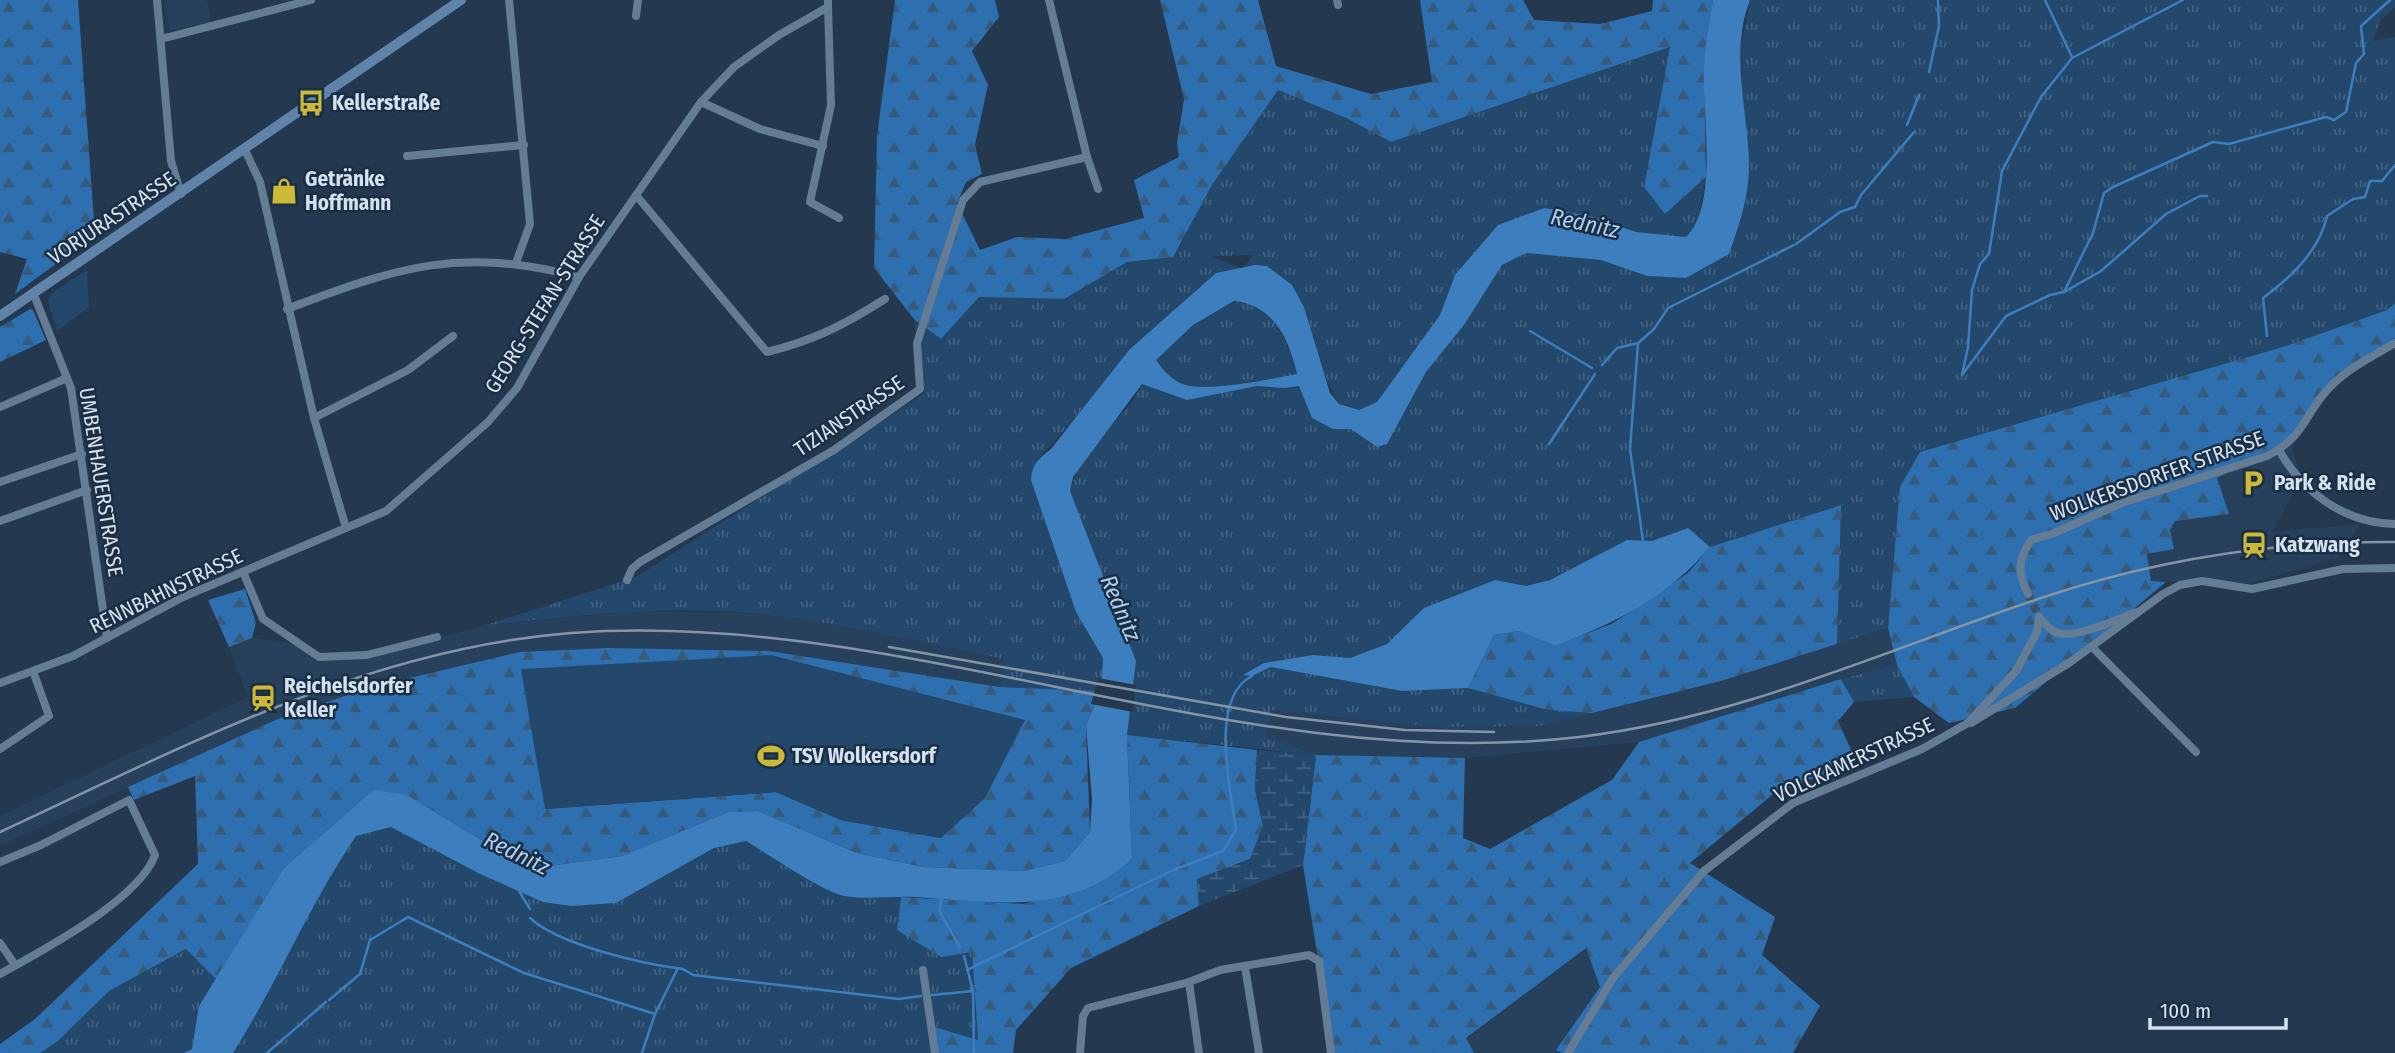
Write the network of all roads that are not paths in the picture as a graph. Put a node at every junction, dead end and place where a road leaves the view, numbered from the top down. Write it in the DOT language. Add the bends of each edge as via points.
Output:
graph roads {
  1 [pos="157,0"];
  2 [pos="311,0"];
  3 [pos="461,0"];
  4 [pos="509,0"];
  5 [pos="638,0"];
  6 [pos="1049,0"];
  7 [pos="828,4"];
  8 [pos="636,16"];
  9 [pos="161,39"];
  10 [pos="701,102"];
  11 [pos="524,145"];
  12 [pos="823,146"];
  13 [pos="245,150"];
  14 [pos="407,156"];
  15 [pos="1087,157"];
  16 [pos="1098,189"];
  17 [pos="181,194"];
  18 [pos="636,195"];
  19 [pos="839,218"];
  20 [pos="516,263"];
  21 [pos="579,277"];
  22 [pos="34,295"];
  23 [pos="885,299"];
  24 [pos="287,309"];
  25 [pos="0,316"];
  26 [pos="453,336"];
  27 [pos="2395,343"];
  28 [pos="67,379"];
  29 [pos="0,407"];
  30 [pos="314,418"];
  31 [pos="2278,450"];
  32 [pos="82,454"];
  33 [pos="0,482"];
  34 [pos="87,490"];
  35 [pos="0,521"];
  36 [pos="2395,524"];
  37 [pos="346,527"];
  38 [pos="2395,568"];
  39 [pos="243,572"];
  40 [pos="627,580"];
  41 [pos="2028,594"];
  42 [pos="2139,611"];
  43 [pos="437,637"];
  44 [pos="107,638"];
  45 [pos="2092,647"];
  46 [pos="33,671"];
  47 [pos="0,683"];
  48 [pos="1968,723"];
  49 [pos="0,749"];
  50 [pos="2196,752"];
  51 [pos="0,862"];
  52 [pos="0,943"];
  53 [pos="15,965"];
  54 [pos="1245,967"];
  55 [pos="923,970"];
  56 [pos="0,974"];
  57 [pos="1189,982"];
  58 [pos="935,1053"];
  59 [pos="1080,1053"];
  60 [pos="1199,1053"];
  61 [pos="1259,1053"];
  62 [pos="1331,1053"];
  63 [pos="1568,1053"];
  1 -- 9 [label="street"];
  2 -- 9 [label="street"];
  3 -- 13 [label="main road, VORJURASTRASSE"];
  4 -- 11 [label="street"];
  5 -- 8 [label="street"];
  6 -- 15 [label="street"];
  7 -- 10 [label="street, GEORG-STEFAN-STRASSE" via="734,67"];
  7 -- 12 [label="street" via="831,105"];
  9 -- 17 [label="street" via="171,161"];
  10 -- 12 [label="street" via="760,129"];
  10 -- 18 [label="street, GEORG-STEFAN-STRASSE"];
  11 -- 14 [label="street"];
  11 -- 20 [label="street" via="530,224"];
  12 -- 19 [label="street" via="810,202"];
  13 -- 17 [label="main road, VORJURASTRASSE"];
  13 -- 24 [label="street" via="260,182"];
  15 -- 16 [label="street"];
  15 -- 40 [label="street, TIZIANSTRASSE" via="981,182 963,200 917,343 920,389 834,450 640,562"];
  17 -- 22 [label="main road, VORJURASTRASSE"];
  18 -- 21 [label="street, GEORG-STEFAN-STRASSE"];
  18 -- 23 [label="street" via="767,352 838,329"];
  20 -- 21 [label="street"];
  20 -- 24 [label="street" via="445,262 409,267"];
  21 -- 37 [label="street, GEORG-STEFAN-STRASSE" via="517,388 488,422 386,511"];
  22 -- 25 [label="main road, VORJURASTRASSE"];
  22 -- 28 [label="street, UMBENHAUERSTRASSE"];
  24 -- 30 [label="street"];
  26 -- 30 [label="street" via="408,370"];
  27 -- 31 [label="street, WOLKERSDORFER STRASSE" via="2329,387 2295,438"];
  28 -- 29 [label="street"];
  28 -- 32 [label="street, UMBENHAUERSTRASSE"];
  30 -- 37 [label="street"];
  31 -- 36 [label="street" via="2302,484 2323,499 2368,523"];
  31 -- 41 [label="street, WOLKERSDORFER STRASSE" via="2122,503 2031,540 2020,558 2020,577"];
  32 -- 33 [label="street"];
  32 -- 34 [label="street, UMBENHAUERSTRASSE"];
  34 -- 35 [label="street"];
  34 -- 44 [label="street, UMBENHAUERSTRASSE"];
  37 -- 39 [label="street, RENNBAHNSTRASSE"];
  38 -- 42 [label="street" via="2343,569 2252,589 2193,581"];
  39 -- 43 [label="street" via="262,619 319,657 367,655"];
  39 -- 44 [label="street, RENNBAHNSTRASSE" via="183,597"];
  42 -- 45 [label="street"];
  42 -- 48 [label="street" via="2065,634 2053,631 2039,617 2037,632 2016,671"];
  44 -- 46 [label="street, RENNBAHNSTRASSE"];
  45 -- 48 [label="street"];
  45 -- 50 [label="street"];
  46 -- 47 [label="street, RENNBAHNSTRASSE"];
  46 -- 49 [label="street" via="49,716"];
  48 -- 63 [label="street, VOLCKAMERSTRASSE" via="1922,749 1793,803 1704,871 1613,978"];
  51 -- 53 [label="street" via="130,800 154,848 153,861 133,885 93,919"];
  52 -- 53 [label="street"];
  53 -- 56 [label="street"];
  54 -- 57 [label="street" via="1220,970"];
  54 -- 61 [label="street"];
  54 -- 62 [label="street" via="1316,957"];
  55 -- 58 [label="street"];
  57 -- 59 [label="street" via="1088,1008 1083,1016"];
  57 -- 60 [label="street"];
}
